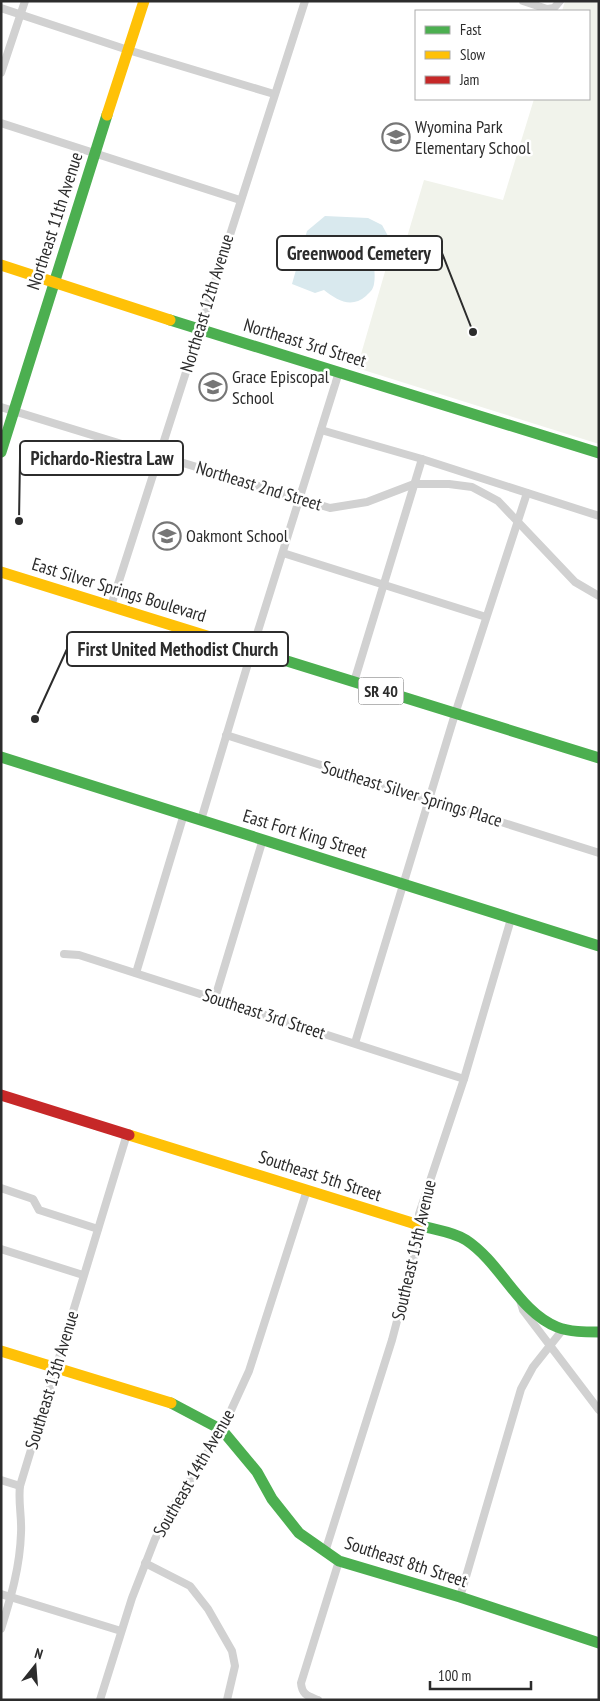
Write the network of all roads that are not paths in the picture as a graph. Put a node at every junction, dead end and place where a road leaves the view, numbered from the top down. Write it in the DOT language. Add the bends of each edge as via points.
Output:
graph roads {
  1 [pos="25,1"];
  2 [pos="144,1"];
  3 [pos="305,1"];
  4 [pos="522,1"];
  5 [pos="557,4"];
  6 [pos="1,8"];
  7 [pos="20,14"];
  8 [pos="128,50"];
  9 [pos="1,73"];
  10 [pos="274,94"];
  11 [pos="1,123"];
  12 [pos="95,153"];
  13 [pos="240,200"];
  14 [pos="1,264"];
  15 [pos="53,281"];
  16 [pos="199,329"];
  17 [pos="339,372"];
  18 [pos="1,407"];
  19 [pos="14,411"];
  20 [pos="321,430"];
  21 [pos="1,452"];
  22 [pos="599,453"];
  23 [pos="159,456"];
  24 [pos="422,459"];
  25 [pos="472,475"];
  26 [pos="414,484"];
  27 [pos="469,487"];
  28 [pos="527,493"];
  29 [pos="300,499"];
  30 [pos="599,516"];
  31 [pos="519,521"];
  32 [pos="284,553"];
  33 [pos="1,572"];
  34 [pos="384,584"];
  35 [pos="599,596"];
  36 [pos="111,606"];
  37 [pos="486,617"];
  38 [pos="252,650"];
  39 [pos="354,682"];
  40 [pos="455,714"];
  41 [pos="226,735"];
  42 [pos="1,757"];
  43 [pos="599,758"];
  44 [pos="429,800"];
  45 [pos="184,814"];
  46 [pos="201,820"];
  47 [pos="263,839"];
  48 [pos="599,853"];
  49 [pos="404,883"];
  50 [pos="511,918"];
  51 [pos="599,946"];
  52 [pos="64,954"];
  53 [pos="136,973"];
  54 [pos="215,998"];
  55 [pos="355,1043"];
  56 [pos="464,1079"];
  57 [pos="1,1095"];
  58 [pos="127,1134"];
  59 [pos="1,1188"];
  60 [pos="307,1190"];
  61 [pos="421,1226"];
  62 [pos="98,1229"];
  63 [pos="1,1249"];
  64 [pos="83,1275"];
  65 [pos="519,1298"];
  66 [pos="564,1328"];
  67 [pos="599,1332"];
  68 [pos="552,1346"];
  69 [pos="1,1351"];
  70 [pos="56,1367"];
  71 [pos="599,1410"];
  72 [pos="222,1430"];
  73 [pos="1,1480"];
  74 [pos="20,1486"];
  75 [pos="325,1552"];
  76 [pos="339,1561"];
  77 [pos="145,1563"];
  78 [pos="1,1594"];
  79 [pos="11,1597"];
  80 [pos="460,1597"];
  81 [pos="1,1629"];
  82 [pos="121,1631"];
  83 [pos="599,1643"];
  84 [pos="100,1700"];
  85 [pos="227,1700"];
  86 [pos="318,1700"];
  1 -- 7 [label="street"];
  2 -- 8 [label="street, Northeast 11th Avenue"];
  3 -- 10 [label="street, Northeast 12th Avenue"];
  4 -- 5 [label="street" via="547,9"];
  6 -- 7 [label="street"];
  7 -- 8 [label="street"];
  7 -- 9 [label="street"];
  8 -- 10 [label="street"];
  8 -- 12 [label="street, Northeast 11th Avenue"];
  10 -- 13 [label="street, Northeast 12th Avenue"];
  11 -- 12 [label="street"];
  12 -- 13 [label="street"];
  12 -- 15 [label="street, Northeast 11th Avenue"];
  13 -- 16 [label="street, Northeast 12th Avenue"];
  14 -- 15 [label="street, Northeast 3rd Street"];
  15 -- 16 [label="street, Northeast 3rd Street"];
  15 -- 19 [label="street, Northeast 11th Avenue"];
  16 -- 17 [label="street, Northeast 3rd Street"];
  16 -- 23 [label="street, Northeast 12th Avenue"];
  17 -- 20 [label="street"];
  17 -- 22 [label="street, Northeast 3rd Street"];
  18 -- 19 [label="street, Northeast 2nd Street"];
  19 -- 21 [label="street, Northeast 11th Avenue"];
  19 -- 23 [label="street, Northeast 2nd Street"];
  20 -- 24 [label="street"];
  20 -- 29 [label="street"];
  23 -- 29 [label="street, Northeast 2nd Street"];
  23 -- 36 [label="street, Northeast 12th Avenue"];
  24 -- 25 [label="street"];
  24 -- 26 [label="street"];
  25 -- 27 [label="street"];
  25 -- 28 [label="street"];
  26 -- 27 [label="street, Northeast 2nd Street"];
  26 -- 29 [label="street, Northeast 2nd Street" via="367,502 330,508"];
  26 -- 34 [label="street"];
  27 -- 31 [label="street, Northeast 2nd Street" via="498,501"];
  28 -- 30 [label="street"];
  28 -- 31 [label="street"];
  29 -- 32 [label="street"];
  31 -- 35 [label="street, Northeast 2nd Street" via="574,582"];
  31 -- 37 [label="street"];
  32 -- 34 [label="street"];
  32 -- 38 [label="street"];
  33 -- 36 [label="street, East Silver Springs Boulevard / SR 40"];
  34 -- 37 [label="street"];
  34 -- 39 [label="street"];
  36 -- 38 [label="street, East Silver Springs Boulevard / SR 40"];
  37 -- 40 [label="street"];
  38 -- 39 [label="street, East Silver Springs Boulevard / SR 40"];
  38 -- 41 [label="street"];
  39 -- 40 [label="street, East Silver Springs Boulevard / SR 40"];
  40 -- 43 [label="street, East Silver Springs Boulevard / SR 40"];
  40 -- 44 [label="street"];
  41 -- 44 [label="street, Southeast Silver Springs Place"];
  41 -- 46 [label="street"];
  42 -- 45 [label="street, East Fort King Street"];
  44 -- 48 [label="street, Southeast Silver Springs Place"];
  44 -- 49 [label="street"];
  45 -- 46 [label="street, East Fort King Street"];
  45 -- 53 [label="street"];
  46 -- 47 [label="street, East Fort King Street"];
  47 -- 49 [label="street, East Fort King Street"];
  47 -- 54 [label="street"];
  49 -- 50 [label="street, East Fort King Street"];
  49 -- 55 [label="street"];
  50 -- 51 [label="street, East Fort King Street"];
  50 -- 56 [label="street, Southeast 15th Avenue"];
  52 -- 53 [label="street, Southeast 3rd Street" via="79,955"];
  53 -- 54 [label="street, Southeast 3rd Street"];
  54 -- 55 [label="street, Southeast 3rd Street"];
  55 -- 56 [label="street, Southeast 3rd Street"];
  56 -- 61 [label="street, Southeast 15th Avenue" via="418,1214"];
  57 -- 58 [label="street, Southeast 5th Street"];
  58 -- 60 [label="street, Southeast 5th Street"];
  58 -- 62 [label="street, Southeast 13th Avenue"];
  59 -- 62 [label="street" via="33,1199 39,1210"];
  60 -- 61 [label="street, Southeast 5th Street"];
  60 -- 72 [label="street, Southeast 14th Avenue" via="249,1371"];
  61 -- 65 [label="street, Southeast 5th Street" via="465,1239 492,1262"];
  61 -- 75 [label="street, Southeast 15th Avenue" via="392,1340"];
  62 -- 64 [label="street, Southeast 13th Avenue"];
  63 -- 64 [label="street"];
  64 -- 70 [label="street, Southeast 13th Avenue"];
  65 -- 66 [label="street, Southeast 5th Street" via="544,1321"];
  65 -- 68 [label="street" via="523,1310"];
  66 -- 67 [label="street, Southeast 5th Street"];
  66 -- 68 [label="street"];
  68 -- 71 [label="street"];
  68 -- 80 [label="street" via="533,1367 521,1389"];
  69 -- 70 [label="street, Southeast 8th Street"];
  70 -- 72 [label="street, Southeast 8th Street" via="176,1404"];
  70 -- 74 [label="street, Southeast 13th Avenue"];
  72 -- 75 [label="street, Southeast 8th Street" via="258,1472 272,1499 299,1532"];
  72 -- 77 [label="street, Southeast 14th Avenue" via="169,1512"];
  73 -- 74 [label="street"];
  74 -- 79 [label="street, Southeast 13th Avenue" via="18,1500 22,1531 19,1569"];
  75 -- 76 [label="street, Southeast 8th Street"];
  76 -- 80 [label="street, Southeast 8th Street"];
  76 -- 86 [label="street" via="301,1683 306,1696"];
  77 -- 82 [label="street, Southeast 14th Avenue"];
  77 -- 85 [label="street" via="190,1586 208,1609 232,1651 235,1666"];
  78 -- 79 [label="street"];
  79 -- 81 [label="street, Southeast 13th Avenue"];
  79 -- 82 [label="street"];
  80 -- 83 [label="street, Southeast 8th Street"];
  82 -- 84 [label="street, Southeast 14th Avenue"];
}
